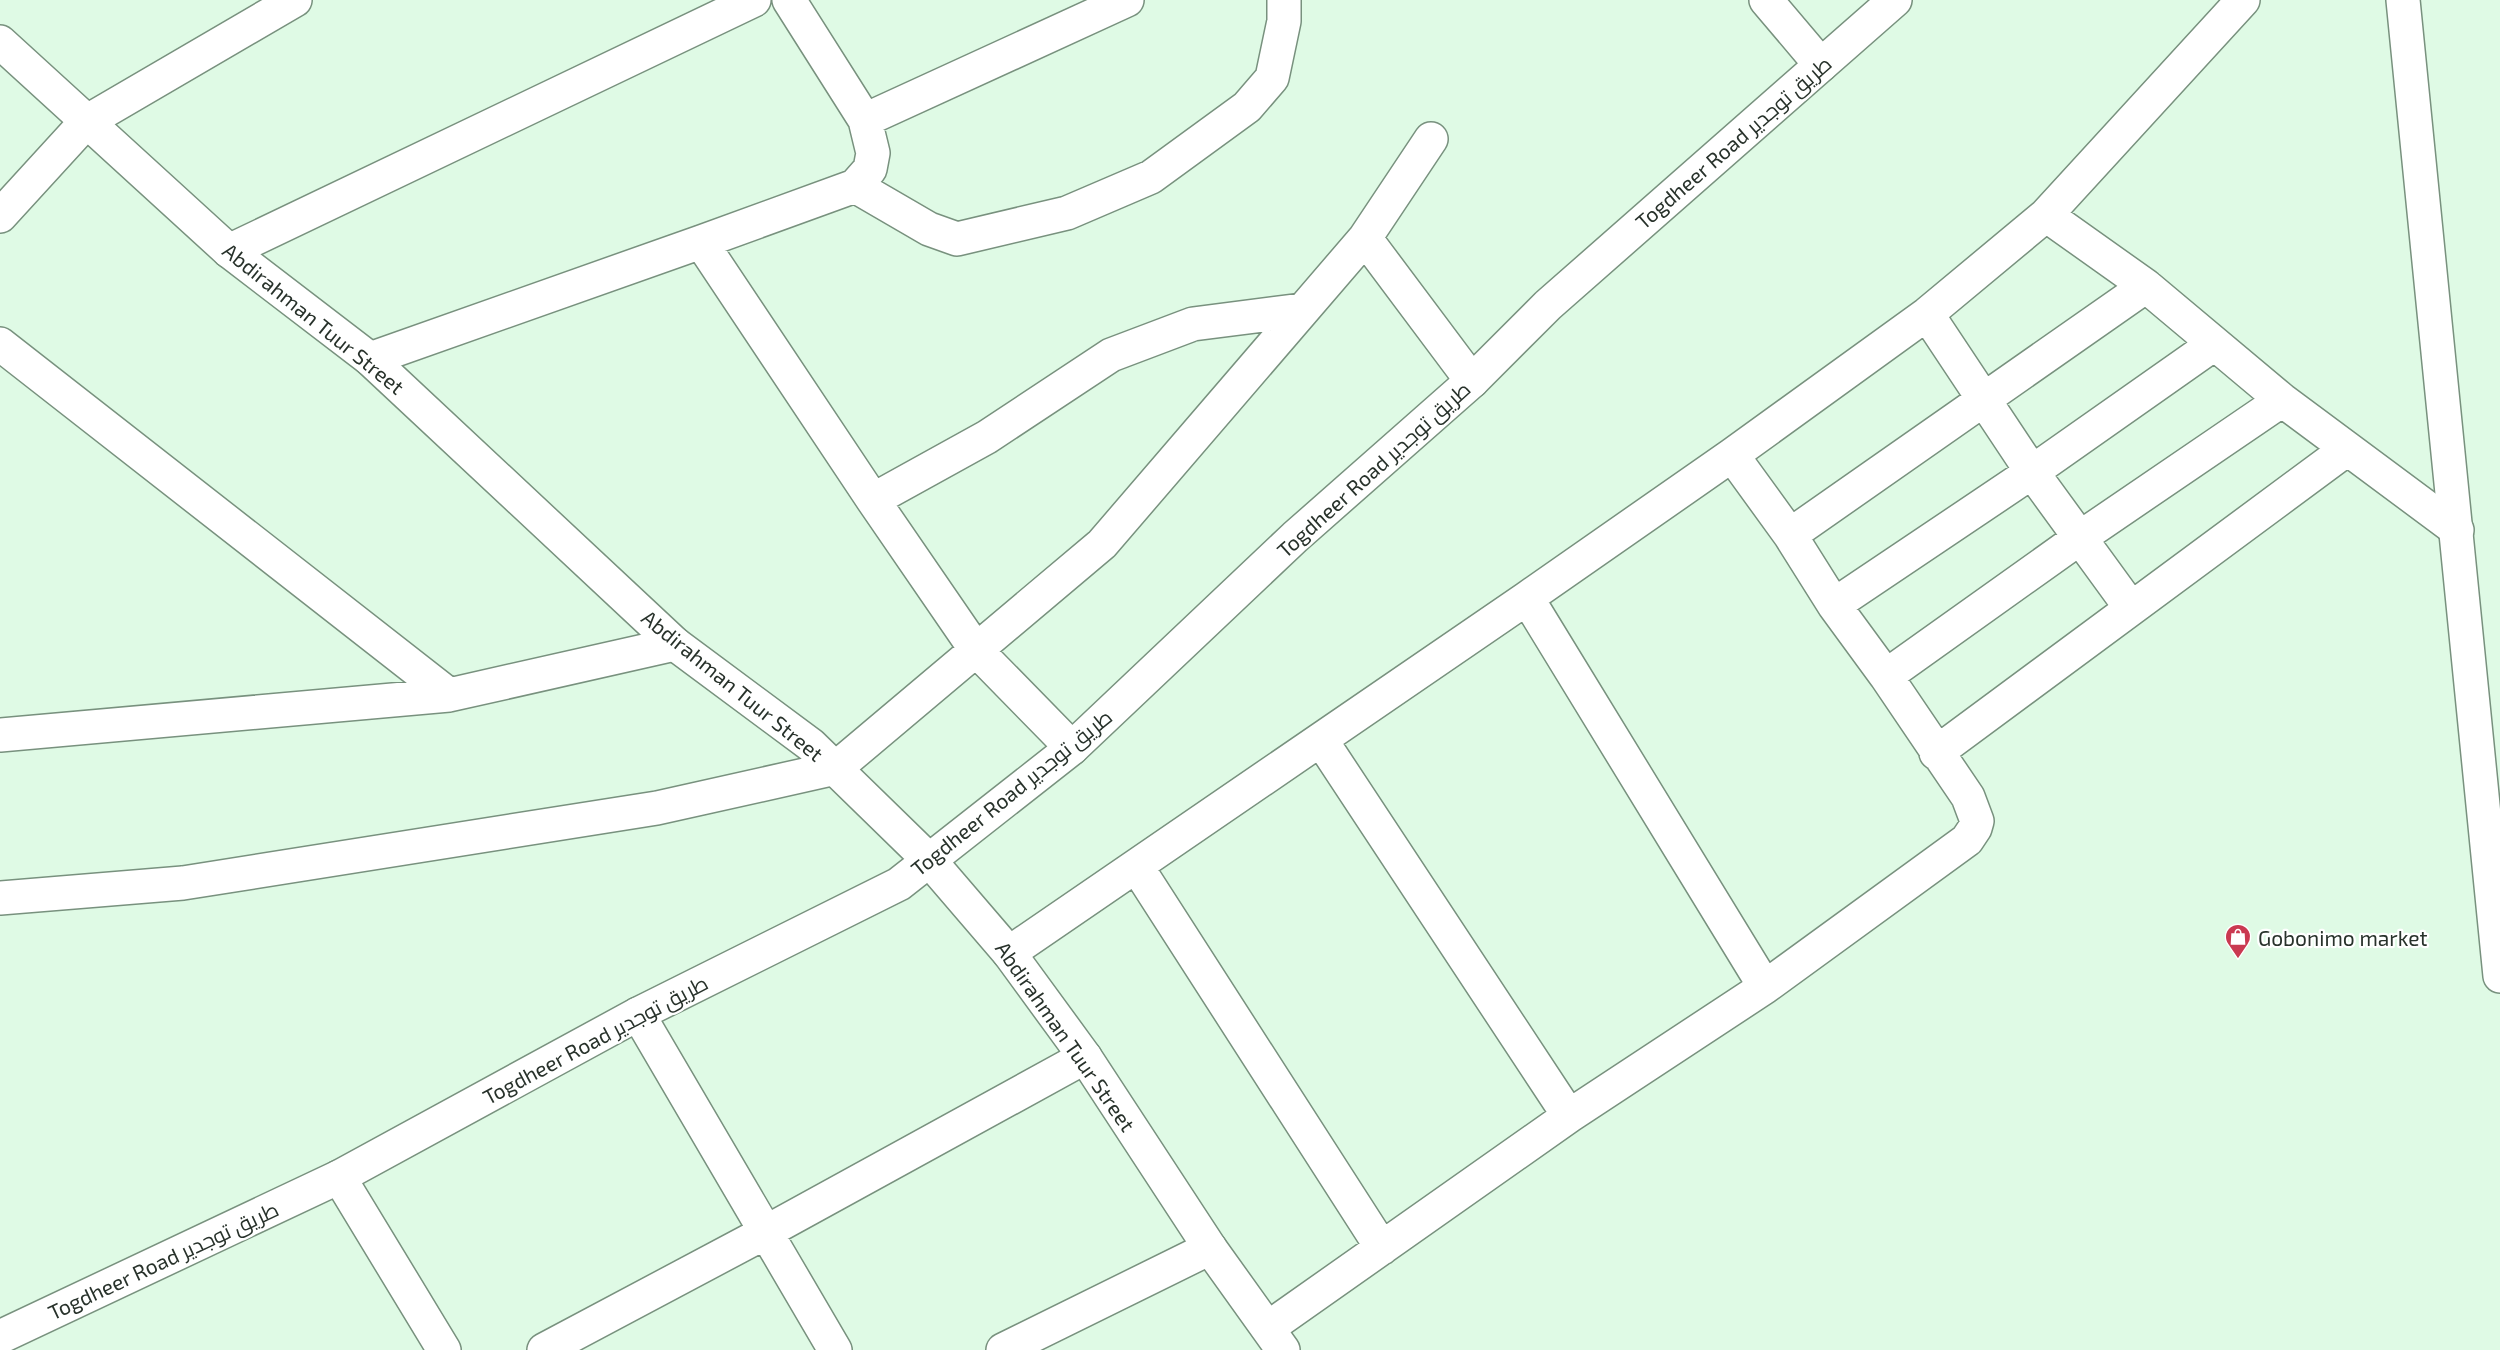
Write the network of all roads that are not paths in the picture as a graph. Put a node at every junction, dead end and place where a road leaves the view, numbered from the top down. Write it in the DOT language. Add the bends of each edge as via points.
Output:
graph roads {
  1 [pos="295,0"];
  2 [pos="754,0"];
  3 [pos="789,0"];
  4 [pos="1126,0"];
  5 [pos="1284,0"];
  6 [pos="1766,0"];
  7 [pos="1895,0"];
  8 [pos="2243,0"];
  9 [pos="2403,0"];
  10 [pos="3,48"];
  11 [pos="1821,65"];
  12 [pos="865,120"];
  13 [pos="86,122"];
  14 [pos="1431,139"];
  15 [pos="855,186"];
  16 [pos="2046,215"];
  17 [pos="0,216"];
  18 [pos="1365,238"];
  19 [pos="702,242"];
  20 [pos="229,251"];
  21 [pos="2146,286"];
  22 [pos="1302,310"];
  23 [pos="1927,314"];
  24 [pos="0,344"];
  25 [pos="2214,344"];
  26 [pos="370,359"];
  27 [pos="1472,381"];
  28 [pos="1985,399"];
  29 [pos="2282,400"];
  30 [pos="2347,449"];
  31 [pos="1732,455"];
  32 [pos="2032,472"];
  33 [pos="873,500"];
  34 [pos="2457,530"];
  35 [pos="1790,535"];
  36 [pos="2081,537"];
  37 [pos="1527,598"];
  38 [pos="1834,605"];
  39 [pos="2131,608"];
  40 [pos="675,644"];
  41 [pos="976,650"];
  42 [pos="1886,676"];
  43 [pos="449,695"];
  44 [pos="0,735"];
  45 [pos="1321,740"];
  46 [pos="1072,748"];
  47 [pos="1936,753"];
  48 [pos="836,768"];
  49 [pos="930,861"];
  50 [pos="1137,867"];
  51 [pos="0,898"];
  52 [pos="1009,953"];
  53 [pos="2500,976"];
  54 [pos="1765,987"];
  55 [pos="639,1014"];
  56 [pos="1085,1057"];
  57 [pos="1569,1116"];
  58 [pos="339,1177"];
  59 [pos="766,1232"];
  60 [pos="1210,1248"];
  61 [pos="1382,1248"];
  62 [pos="0,1337"];
  63 [pos="1276,1339"];
  64 [pos="444,1350"];
  65 [pos="544,1350"];
  66 [pos="835,1350"];
  67 [pos="1003,1350"];
  1 -- 13 [label="street"];
  2 -- 20 [label="street"];
  3 -- 12 [label="street"];
  4 -- 12 [label="street"];
  5 -- 15 [label="street" via="1284,21 1272,78 1247,107 1151,177 1067,213 957,238 929,229"];
  6 -- 11 [label="street"];
  7 -- 11 [label="street, Togdheer Road طريق توجدير"];
  8 -- 16 [label="street"];
  9 -- 34 [label="street"];
  10 -- 13 [label="street, Abdirahman Tuur Street"];
  11 -- 27 [label="street, Togdheer Road طريق توجدير" via="1548,305"];
  12 -- 15 [label="street" via="873,153 870,169"];
  13 -- 17 [label="street"];
  13 -- 20 [label="street, Abdirahman Tuur Street"];
  14 -- 18 [label="street"];
  15 -- 19 [label="street"];
  16 -- 21 [label="street"];
  16 -- 23 [label="street"];
  18 -- 22 [label="street"];
  18 -- 27 [label="street"];
  19 -- 26 [label="street"];
  19 -- 33 [label="street"];
  20 -- 26 [label="street, Abdirahman Tuur Street"];
  21 -- 25 [label="street"];
  21 -- 28 [label="street"];
  22 -- 33 [label="street" via="1193,324 1111,355 987,437"];
  22 -- 41 [label="street" via="1102,544"];
  23 -- 28 [label="street"];
  23 -- 31 [label="street"];
  24 -- 43 [label="street"];
  25 -- 29 [label="street"];
  25 -- 32 [label="street"];
  26 -- 40 [label="street, Abdirahman Tuur Street"];
  27 -- 46 [label="street, Togdheer Road طريق توجدير" via="1294,537"];
  28 -- 32 [label="street"];
  28 -- 35 [label="street"];
  29 -- 30 [label="street"];
  29 -- 36 [label="street"];
  30 -- 34 [label="street"];
  30 -- 39 [label="street"];
  31 -- 35 [label="street"];
  31 -- 37 [label="street"];
  32 -- 36 [label="street"];
  32 -- 38 [label="street"];
  33 -- 41 [label="street"];
  34 -- 53 [label="street"];
  35 -- 38 [label="street"];
  36 -- 39 [label="street"];
  36 -- 42 [label="street"];
  37 -- 45 [label="street"];
  37 -- 54 [label="street"];
  38 -- 42 [label="street"];
  39 -- 47 [label="street"];
  40 -- 43 [label="street"];
  40 -- 48 [label="street, Abdirahman Tuur Street"];
  41 -- 46 [label="street"];
  41 -- 48 [label="street"];
  42 -- 47 [label="street"];
  43 -- 44 [label="street"];
  45 -- 50 [label="street"];
  45 -- 57 [label="street"];
  46 -- 49 [label="street, Togdheer Road طريق توجدير"];
  47 -- 54 [label="street" via="1968,797 1976,828 1967,840"];
  48 -- 49 [label="street, Abdirahman Tuur Street"];
  48 -- 51 [label="street" via="657,808 195,881"];
  49 -- 52 [label="street, Abdirahman Tuur Street"];
  49 -- 55 [label="street, Togdheer Road طريق توجدير" via="899,884"];
  50 -- 52 [label="street"];
  50 -- 61 [label="street"];
  52 -- 56 [label="street, Abdirahman Tuur Street"];
  54 -- 57 [label="street"];
  55 -- 58 [label="street, Togdheer Road طريق توجدير"];
  55 -- 59 [label="street"];
  56 -- 59 [label="street"];
  56 -- 60 [label="street, Abdirahman Tuur Street"];
  57 -- 61 [label="street"];
  58 -- 62 [label="street, Togdheer Road طريق توجدير"];
  58 -- 64 [label="street"];
  59 -- 65 [label="street"];
  59 -- 66 [label="street"];
  60 -- 63 [label="street, Abdirahman Tuur Street"];
  60 -- 67 [label="street"];
  61 -- 63 [label="street"];
}
